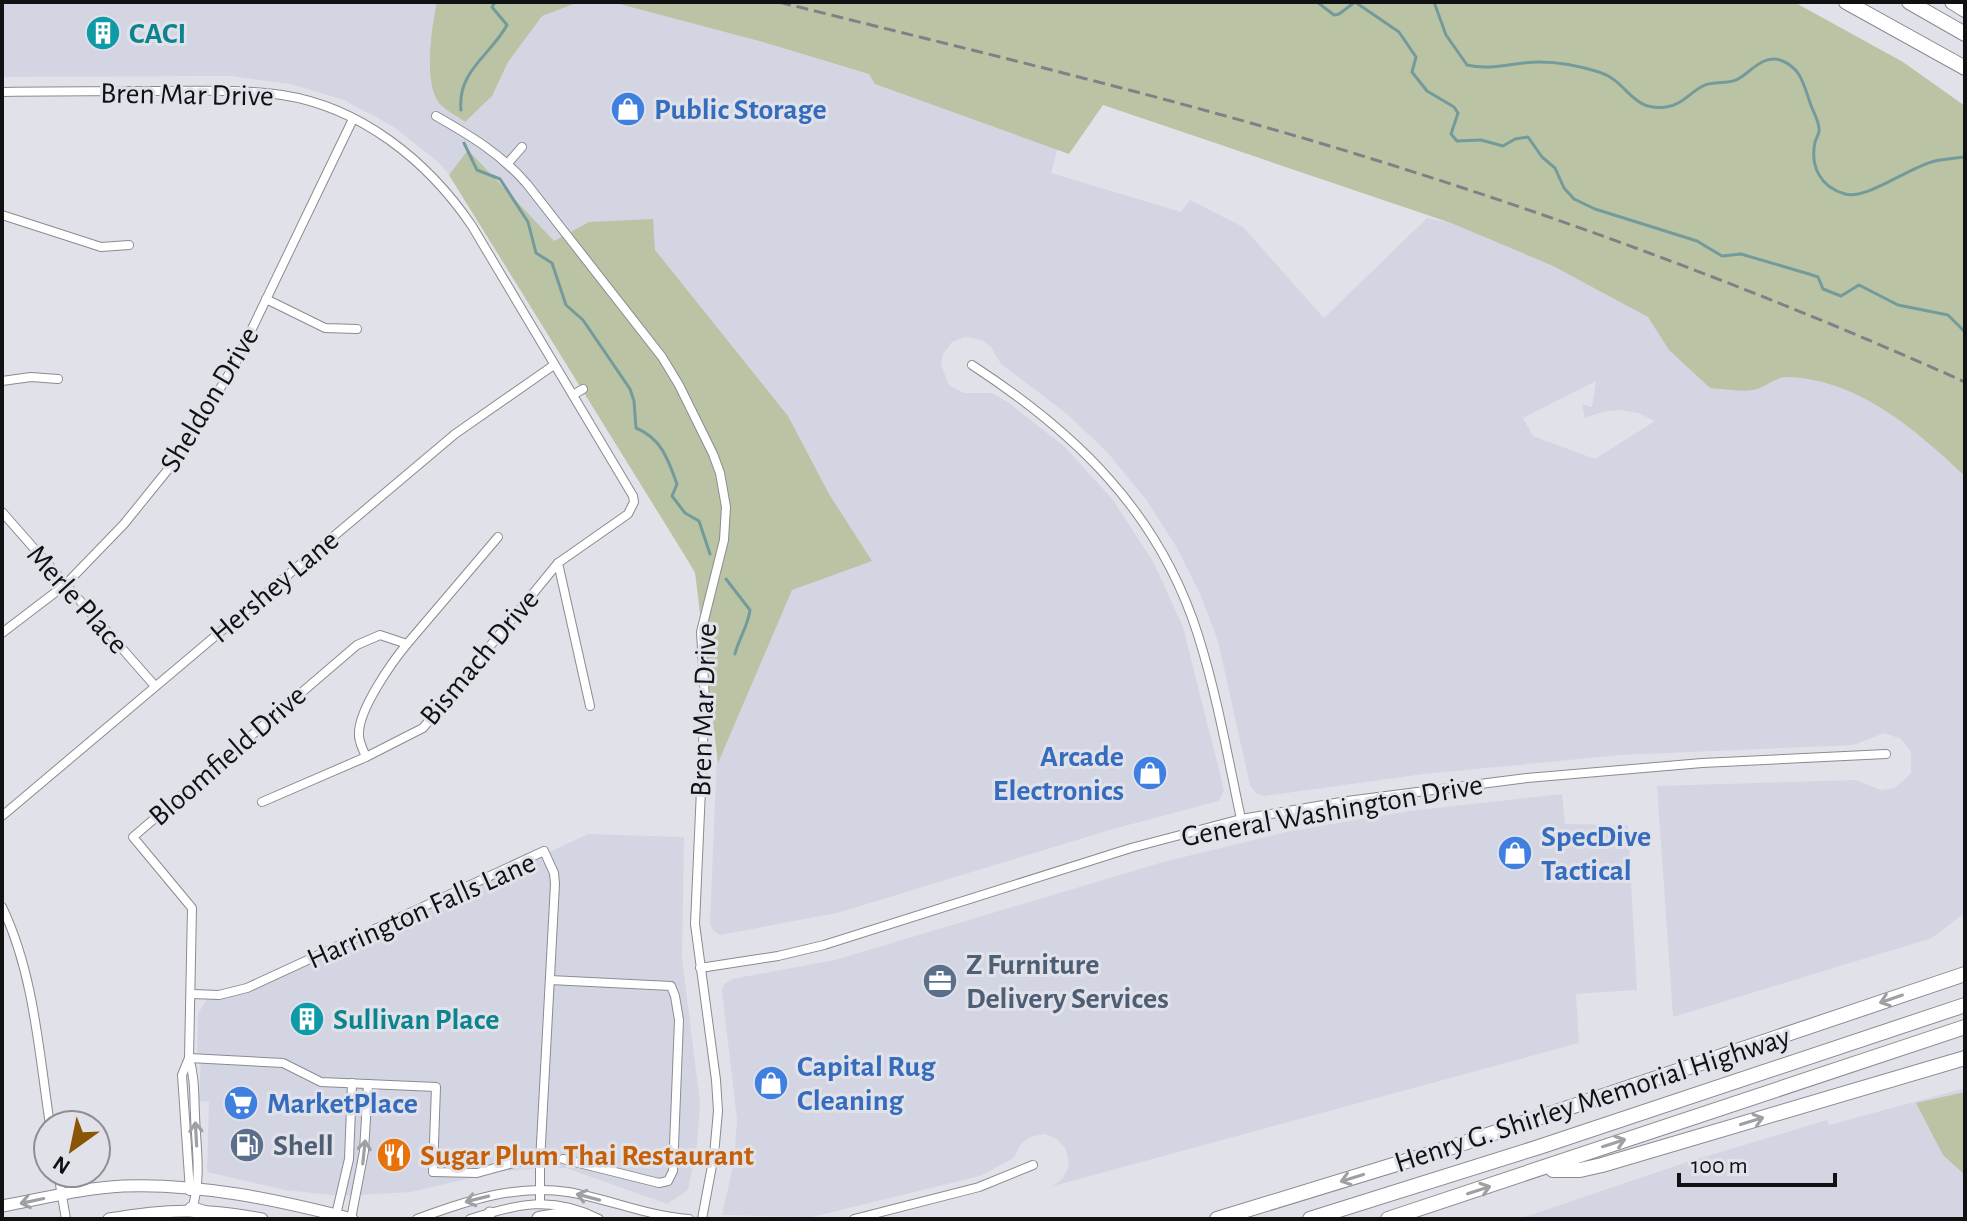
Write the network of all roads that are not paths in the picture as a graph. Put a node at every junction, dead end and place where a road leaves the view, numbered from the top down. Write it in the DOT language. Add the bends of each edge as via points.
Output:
graph roads {
  1 [pos="1846,2"];
  2 [pos="1909,2"];
  3 [pos="1952,2"];
  4 [pos="1965,10"];
  5 [pos="1965,34"];
  6 [pos="1908,35"];
  7 [pos="1965,68"];
  8 [pos="1965,77"];
  9 [pos="2,92"];
  10 [pos="436,116"];
  11 [pos="353,119"];
  12 [pos="522,147"];
  13 [pos="508,163"];
  14 [pos="2,215"];
  15 [pos="129,245"];
  16 [pos="266,299"];
  17 [pos="357,329"];
  18 [pos="554,365"];
  19 [pos="972,365"];
  20 [pos="58,379"];
  21 [pos="2,381"];
  22 [pos="583,389"];
  23 [pos="573,395"];
  24 [pos="2,512"];
  25 [pos="628,514"];
  26 [pos="498,537"];
  27 [pos="558,563"];
  28 [pos="65,585"];
  29 [pos="2,633"];
  30 [pos="407,644"];
  31 [pos="155,686"];
  32 [pos="590,706"];
  33 [pos="1886,754"];
  34 [pos="366,757"];
  35 [pos="262,802"];
  36 [pos="2,816"];
  37 [pos="1241,819"];
  38 [pos="2,907"];
  39 [pos="700,968"];
  40 [pos="1965,974"];
  41 [pos="550,980"];
  42 [pos="192,994"];
  43 [pos="1965,1005"];
  44 [pos="1965,1027"];
  45 [pos="189,1058"];
  46 [pos="1965,1058"];
  47 [pos="352,1083"];
  48 [pos="368,1084"];
  49 [pos="47,1109"];
  50 [pos="563,1159"];
  51 [pos="540,1162"];
  52 [pos="1033,1165"];
  53 [pos="1541,1170"];
  54 [pos="61,1189"];
  55 [pos="194,1189"];
  56 [pos="540,1190"];
  57 [pos="62,1194"];
  58 [pos="540,1203"];
  59 [pos="2,1206"];
  60 [pos="192,1209"];
  61 [pos="336,1215"];
  62 [pos="487,1216"];
  63 [pos="66,1219"];
  64 [pos="109,1219"];
  65 [pos="223,1219"];
  66 [pos="262,1219"];
  67 [pos="351,1219"];
  68 [pos="417,1219"];
  69 [pos="470,1219"];
  70 [pos="539,1219"];
  71 [pos="585,1219"];
  72 [pos="599,1219"];
  73 [pos="689,1219"];
  74 [pos="702,1219"];
  75 [pos="854,1219"];
  76 [pos="1217,1219"];
  77 [pos="1310,1219"];
  78 [pos="1388,1219"];
  1 -- 6 [label="highway"];
  2 -- 5 [label="highway"];
  3 -- 4 [label="highway"];
  6 -- 7 [label="highway"];
  6 -- 8 [label="highway"];
  9 -- 11 [label="street, Bren Mar Drive" via="260,92 306,101"];
  10 -- 13 [label="street, Bren Mar Drive"];
  11 -- 16 [label="street, Sheldon Drive"];
  11 -- 18 [label="street, Bren Mar Drive" via="391,140 449,195"];
  12 -- 13 [label="street"];
  13 -- 39 [label="street, Bren Mar Drive" via="662,357 720,473 724,540 701,632 705,700 695,924"];
  14 -- 15 [label="street" via="101,247"];
  16 -- 17 [label="street" via="325,328"];
  16 -- 28 [label="street, Sheldon Drive" via="222,388 179,456"];
  18 -- 23 [label="street, Bren Mar Drive"];
  18 -- 31 [label="street, Hershey Lane" via="455,434"];
  19 -- 37 [label="street" via="1074,441 1153,538 1197,632"];
  20 -- 21 [label="street"];
  22 -- 23 [label="street"];
  23 -- 25 [label="street, Bren Mar Drive" via="633,496"];
  24 -- 28 [label="street, Merle Place"];
  25 -- 27 [label="street, Bismach Drive"];
  26 -- 30 [label="street"];
  27 -- 32 [label="street, Bismach Drive"];
  27 -- 34 [label="street, Bismach Drive" via="423,728"];
  28 -- 29 [label="street, Sheldon Drive"];
  28 -- 31 [label="street, Merle Place"];
  30 -- 34 [label="street" via="387,669 361,720 358,731"];
  30 -- 42 [label="street, Bloomfield Drive" via="380,635 357,645 133,837 192,908"];
  31 -- 36 [label="street, Hershey Lane"];
  33 -- 37 [label="street, General Washington Drive" via="1527,778"];
  34 -- 35 [label="street, Bismach Drive"];
  37 -- 39 [label="street, General Washington Drive" via="1131,848 824,945"];
  38 -- 49 [label="street" via="26,976"];
  39 -- 74 [label="street, Bren Mar Drive" via="718,1111"];
  40 -- 76 [label="highway, Henry G. Shirley Memorial Highway, one-way" via="1452,1147"];
  41 -- 42 [label="street, Harrington Falls Lane" via="555,884 544,851 247,988"];
  41 -- 50 [label="street" via="671,986 679,1020 673,1171 668,1181"];
  41 -- 51 [label="street, Harrington Falls Lane"];
  42 -- 45 [label="street, Bloomfield Drive"];
  43 -- 77 [label="highway"];
  53 -- 44 [label="highway, Henry G. Shirley Memorial Highway, one-way"];
  45 -- 47 [label="street" via="283,1063 314,1080"];
  45 -- 55 [label="street, Bloomfield Drive" via="194,1077"];
  53 -- 46 [label="highway, one-way" via="1602,1165"];
  47 -- 48 [label="street"];
  47 -- 61 [label="street" via="348,1168"];
  48 -- 51 [label="street" via="436,1087 433,1172 477,1173"];
  67 -- 48 [label="street, one-way" via="364,1151"];
  51 -- 56 [label="street, Harrington Falls Lane"];
  52 -- 75 [label="street" via="979,1187"];
  78 -- 53 [label="highway, Henry G. Shirley Memorial Highway, one-way"];
  54 -- 57 [label="street"];
  55 -- 57 [label="main road" via="122,1186"];
  55 -- 60 [label="street, Bloomfield Drive"];
  55 -- 61 [label="main road"];
  56 -- 58 [label="street, Harrington Falls Lane"];
  56 -- 68 [label="street, one-way" via="515,1190"];
  73 -- 56 [label="street, one-way"];
  57 -- 59 [label="main road, one-way"];
  57 -- 63 [label="street"];
  58 -- 62 [label="street"];
  58 -- 72 [label="street"];
  60 -- 64 [label="main road"];
  60 -- 65 [label="highway"];
  60 -- 66 [label="main road"];
  61 -- 67 [label="main road"];
  62 -- 69 [label="street"];
  70 -- 71 [label="highway"];
}
